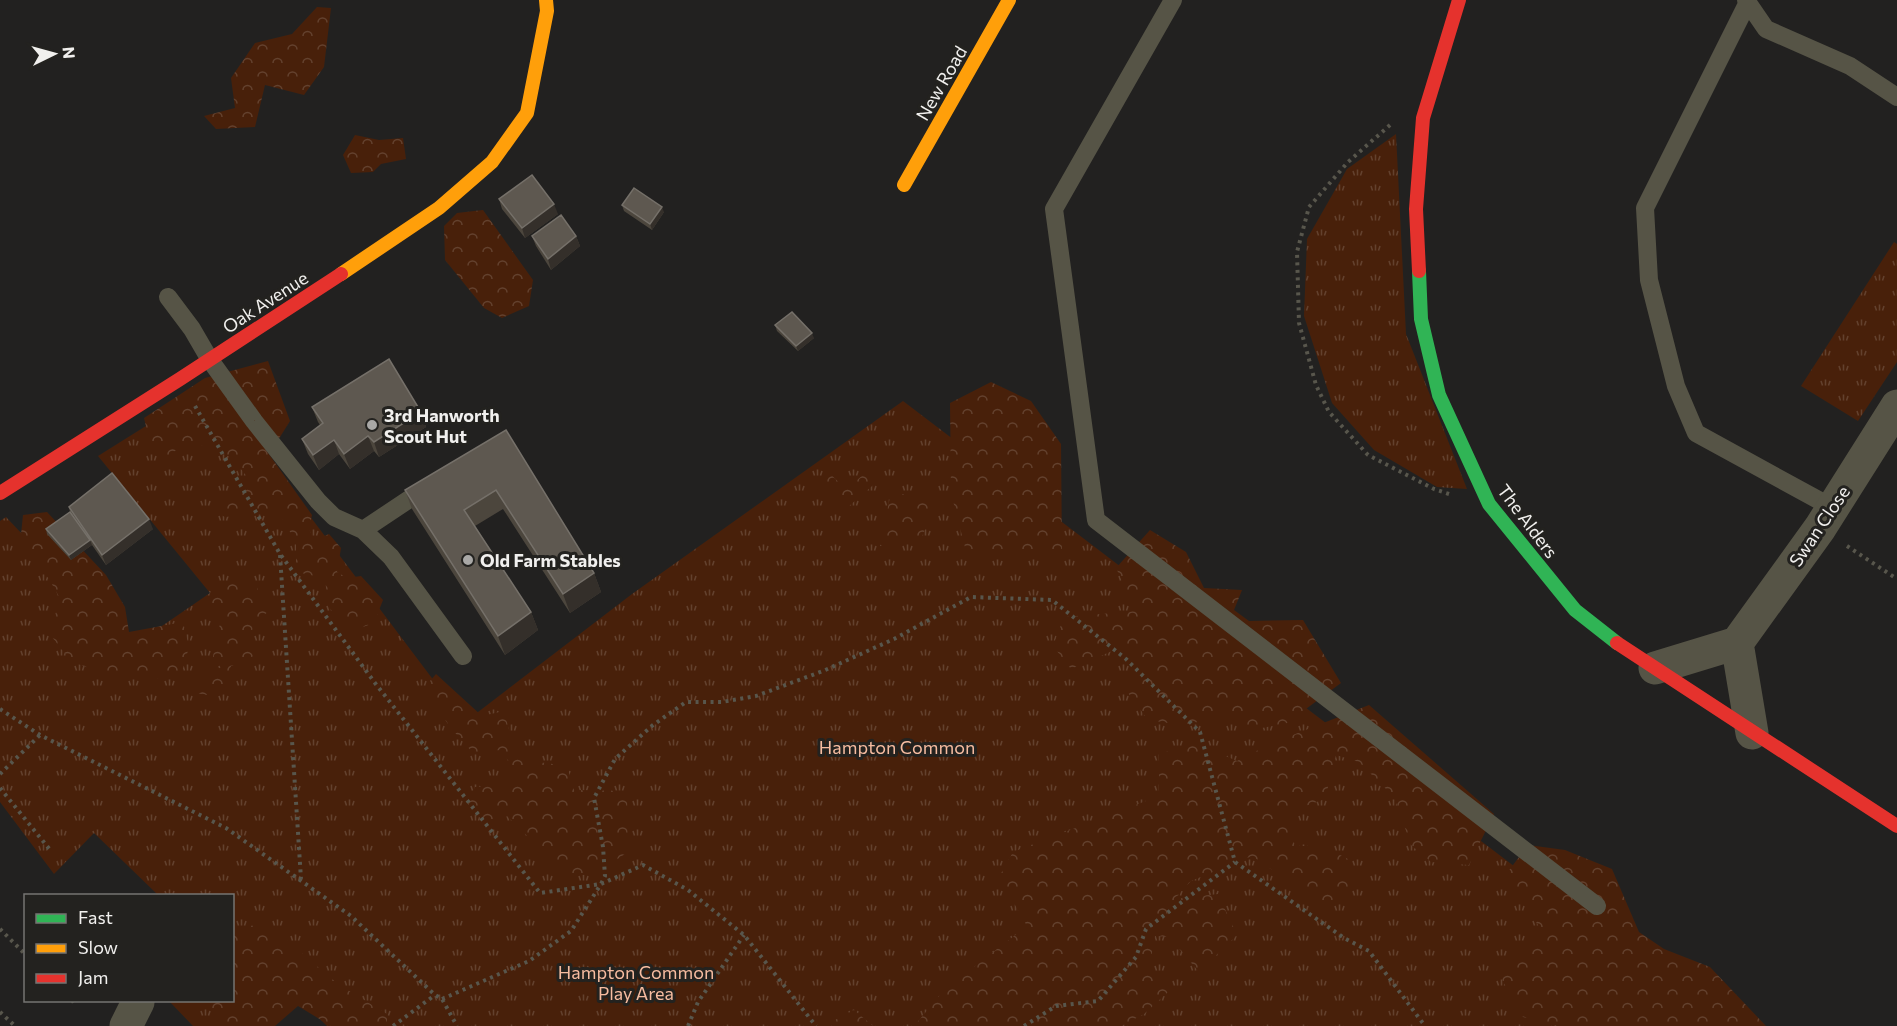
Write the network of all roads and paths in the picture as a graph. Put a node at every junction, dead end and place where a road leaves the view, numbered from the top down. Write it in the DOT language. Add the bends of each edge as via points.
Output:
graph roads {
  1 [pos="546,0"];
  2 [pos="1009,0"];
  3 [pos="1173,0"];
  4 [pos="1459,0"];
  5 [pos="1747,1"];
  6 [pos="1897,97"];
  7 [pos="1423,118"];
  8 [pos="904,184"];
  9 [pos="168,297"];
  10 [pos="210,360"];
  11 [pos="180,379"];
  12 [pos="1897,406"];
  13 [pos="441,478"];
  14 [pos="0,493"];
  15 [pos="1489,504"];
  16 [pos="1826,518"];
  17 [pos="363,530"];
  18 [pos="280,554"];
  19 [pos="1897,579"];
  20 [pos="1737,643"];
  21 [pos="463,656"];
  22 [pos="1655,668"];
  23 [pos="0,709"];
  24 [pos="1752,733"];
  25 [pos="40,735"];
  26 [pos="0,774"];
  27 [pos="0,788"];
  28 [pos="1897,826"];
  29 [pos="51,851"];
  30 [pos="1235,862"];
  31 [pos="301,879"];
  32 [pos="601,884"];
  33 [pos="1597,906"];
  34 [pos="0,929"];
  35 [pos="744,935"];
  36 [pos="24,953"];
  37 [pos="435,995"];
  38 [pos="442,999"];
  39 [pos="138,1002"];
  40 [pos="0,1012"];
  41 [pos="15,1026"];
  42 [pos="126,1026"];
  43 [pos="393,1026"];
  44 [pos="457,1026"];
  45 [pos="688,1026"];
  46 [pos="816,1026"];
  47 [pos="1024,1026"];
  48 [pos="1425,1026"];
  1 -- 10 [label="street, Oak Avenue" via="527,113 492,162 439,208"];
  2 -- 8 [label="street, New Road"];
  3 -- 33 [label="lane" via="1054,208 1096,520"];
  4 -- 7 [label="street, The Alders"];
  5 -- 6 [label="lane" via="1766,29 1850,66"];
  5 -- 16 [label="lane" via="1645,208 1649,280 1676,386 1696,433"];
  7 -- 15 [label="street, The Alders" via="1416,209 1420,319 1439,395"];
  7 -- 15 [label="path" via="1401,116 1348,162 1309,207 1297,252 1299,323 1316,385 1329,412 1368,455 1434,489"];
  9 -- 10 [label="lane"];
  10 -- 11 [label="street, Oak Avenue"];
  10 -- 17 [label="lane" via="318,501 334,517"];
  11 -- 14 [label="street, Oak Avenue"];
  11 -- 18 [label="path"];
  12 -- 16 [label="street, Swan Close"];
  13 -- 17 [label="lane"];
  15 -- 22 [label="street, The Alders" via="1575,610"];
  16 -- 19 [label="path"];
  16 -- 20 [label="street, Swan Close"];
  17 -- 21 [label="lane" via="391,556"];
  18 -- 31 [label="path"];
  18 -- 32 [label="path" via="375,683 540,893"];
  20 -- 22 [label="street"];
  20 -- 24 [label="street"];
  22 -- 24 [label="street, The Alders"];
  23 -- 25 [label="path"];
  24 -- 28 [label="street, The Alders"];
  25 -- 26 [label="path"];
  25 -- 31 [label="path" via="226,828"];
  27 -- 29 [label="path"];
  30 -- 32 [label="path" via="1200,732 1126,659 1052,600 971,597 894,639 823,671 756,696 722,702 686,702 653,725 615,759 594,798 606,876"];
  30 -- 47 [label="path" via="1146,929 1136,957 1098,1001 1056,1006"];
  30 -- 48 [label="path" via="1344,938 1369,951"];
  31 -- 37 [label="path" via="351,916"];
  32 -- 35 [label="path" via="643,865 688,890"];
  32 -- 38 [label="path" via="571,931 529,961"];
  34 -- 36 [label="path"];
  35 -- 45 [label="path" via="698,1002"];
  35 -- 46 [label="path"];
  37 -- 38 [label="path"];
  37 -- 43 [label="path"];
  38 -- 44 [label="path"];
  39 -- 42 [label="street"];
  40 -- 41 [label="path"];
}
